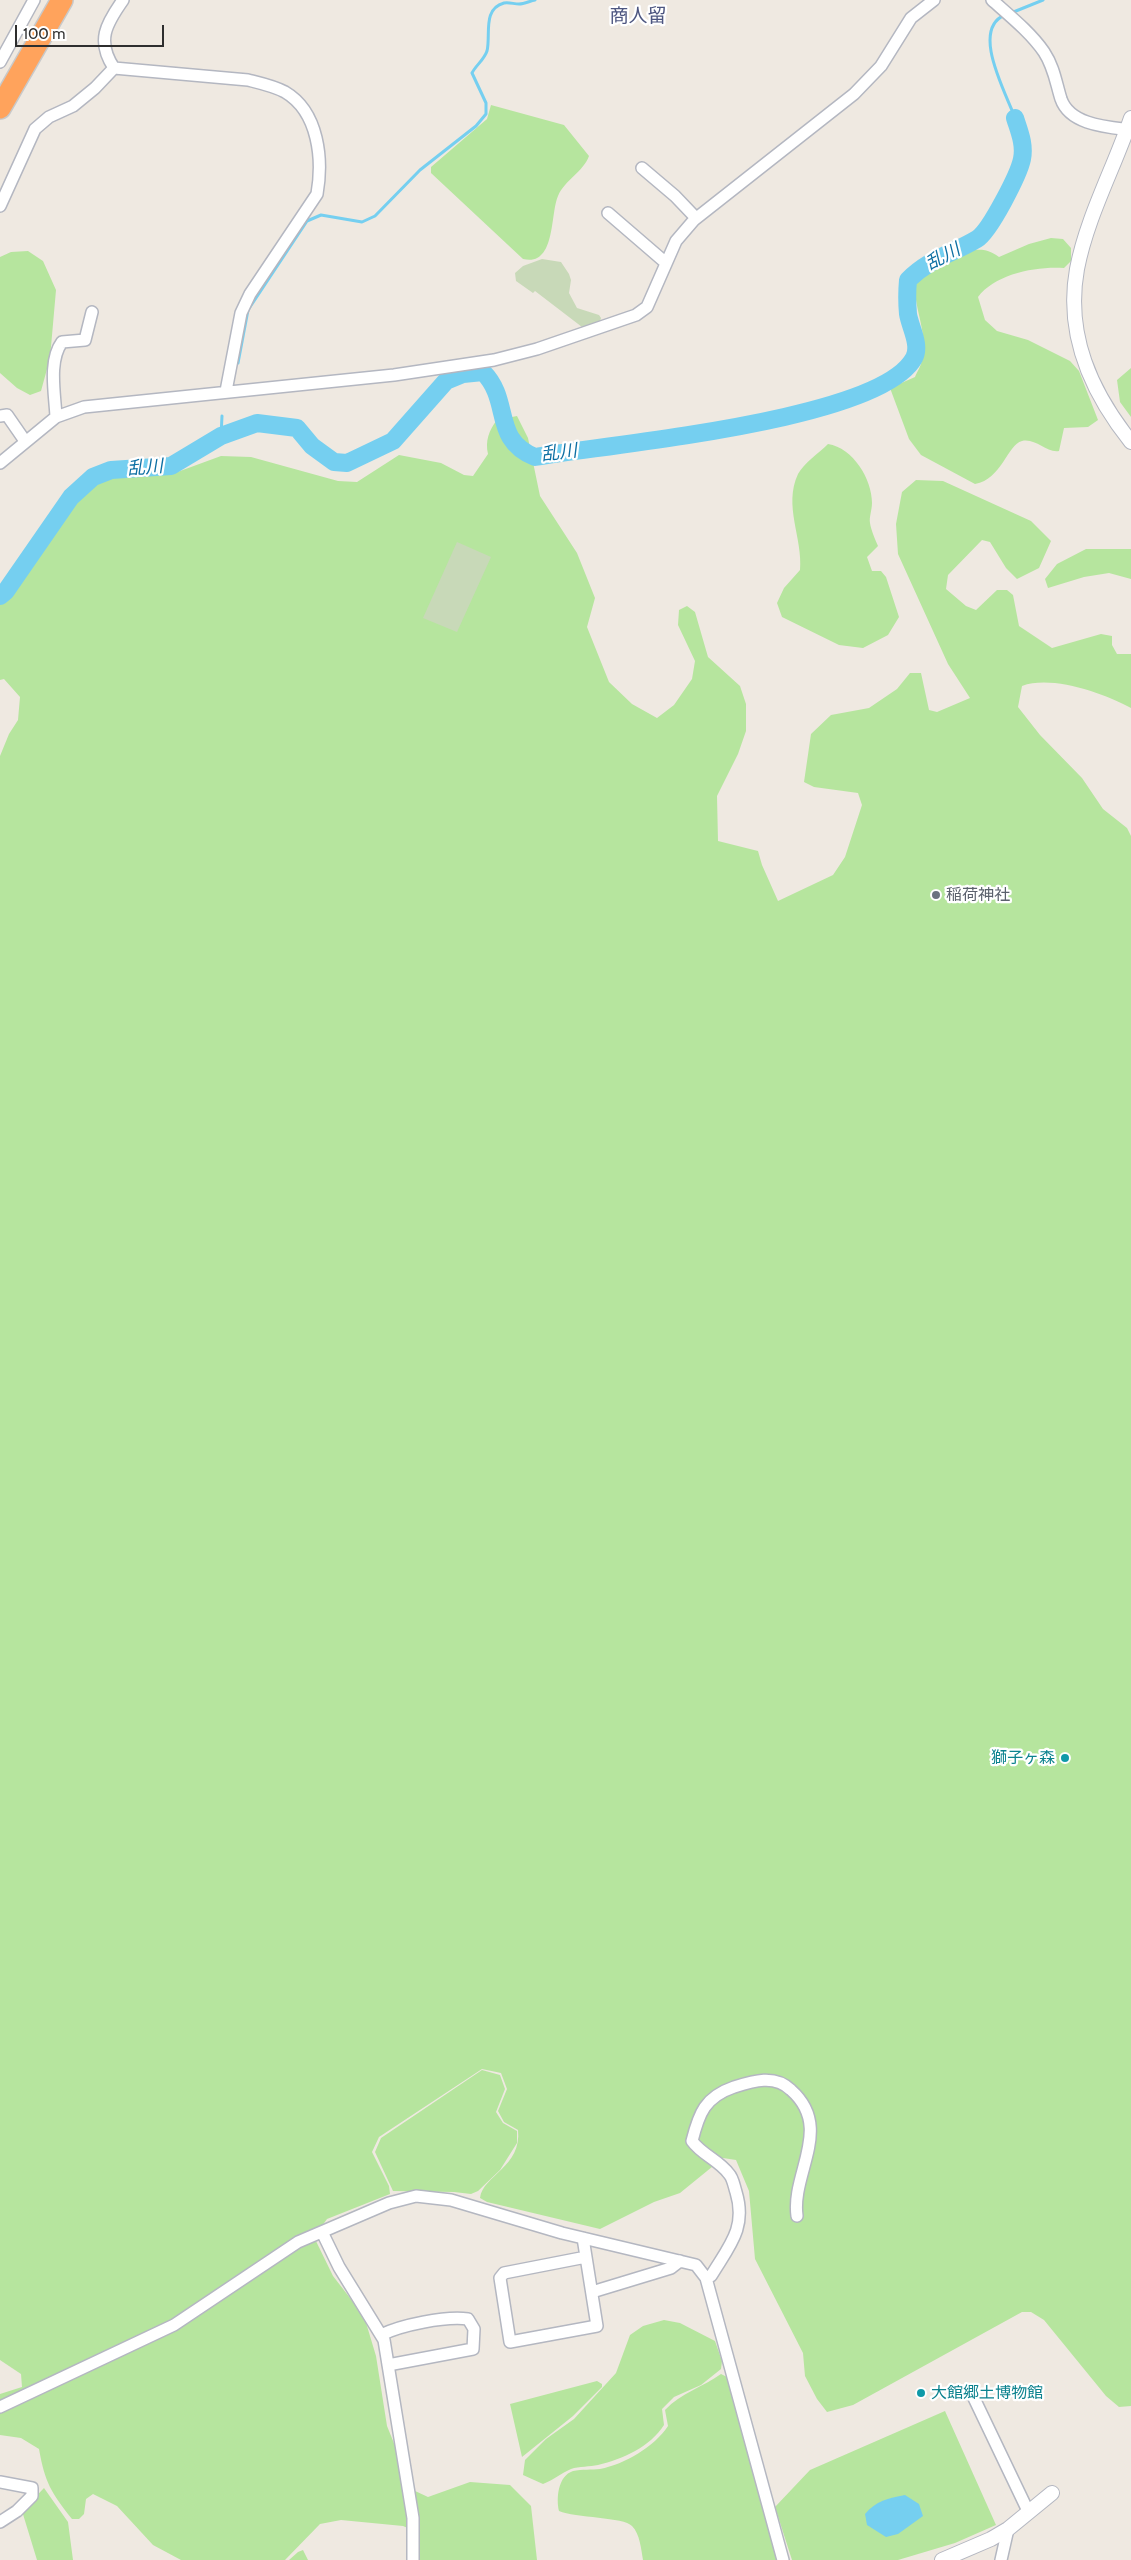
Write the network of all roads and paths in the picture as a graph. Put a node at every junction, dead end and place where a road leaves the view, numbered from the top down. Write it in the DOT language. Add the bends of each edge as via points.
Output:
graph roads {
  1 [pos="34,0"];
  2 [pos="62,0"];
  3 [pos="123,0"];
  4 [pos="934,0"];
  5 [pos="997,3"];
  6 [pos="0,62"];
  7 [pos="114,68"];
  8 [pos="0,108"];
  9 [pos="1130,126"];
  10 [pos="642,168"];
  11 [pos="0,206"];
  12 [pos="608,212"];
  13 [pos="696,218"];
  14 [pos="666,262"];
  15 [pos="92,312"];
  16 [pos="226,391"];
  17 [pos="0,416"];
  18 [pos="56,416"];
  19 [pos="25,441"];
  20 [pos="1131,442"];
  21 [pos="0,463"];
  22 [pos="797,2216"];
  23 [pos="322,2232"];
  24 [pos="583,2238"];
  25 [pos="586,2257"];
  26 [pos="680,2261"];
  27 [pos="706,2278"];
  28 [pos="592,2292"];
  29 [pos="381,2335"];
  30 [pos="388,2364"];
  31 [pos="973,2396"];
  32 [pos="0,2407"];
  33 [pos="0,2482"];
  34 [pos="1052,2493"];
  35 [pos="1028,2511"];
  36 [pos="0,2522"];
  37 [pos="1008,2529"];
  38 [pos="413,2560"];
  39 [pos="783,2560"];
  40 [pos="942,2560"];
  41 [pos="1001,2560"];
  1 -- 6 [label="street"];
  2 -- 8 [label="highway"];
  3 -- 7 [label="street" via="110,18 104,36 106,55"];
  4 -- 13 [label="street" via="911,18 881,66 854,94"];
  5 -- 9 [label="street" via="1044,51 1053,67 1068,113 1077,119"];
  7 -- 11 [label="street" via="73,106 34,129"];
  7 -- 16 [label="street" via="248,80 268,85 286,92 314,126 320,178 317,194 250,294 241,313"];
  9 -- 20 [label="street" via="1088,230 1077,270 1075,299 1082,357 1108,413"];
  10 -- 13 [label="street"];
  12 -- 14 [label="street"];
  13 -- 14 [label="street" via="676,241"];
  14 -- 16 [label="street" via="647,307 636,315 538,349 494,360 394,375"];
  15 -- 18 [label="street" via="85,340 62,342 57,349 54,375"];
  16 -- 18 [label="street" via="102,403"];
  17 -- 19 [label="street" via="7,415"];
  18 -- 19 [label="street"];
  19 -- 21 [label="street"];
  22 -- 27 [label="street" via="794,2201 808,2156 811,2128 803,2104 786,2084 768,2079 720,2092 698,2117 692,2141 698,2150 730,2174 741,2217 737,2233 711,2276"];
  23 -- 24 [label="street" via="389,2203 416,2196 451,2200"];
  23 -- 29 [label="street" via="339,2267"];
  23 -- 32 [label="street" via="298,2242 174,2325"];
  24 -- 25 [label="street"];
  24 -- 26 [label="street"];
  25 -- 28 [label="street"];
  25 -- 28 [label="street" via="504,2273 500,2278 510,2342 597,2326"];
  26 -- 27 [label="street" via="696,2265"];
  26 -- 28 [label="street" via="671,2268"];
  27 -- 39 [label="street"];
  29 -- 30 [label="street"];
  29 -- 30 [label="street" via="459,2318 468,2319 474,2329 473,2349"];
  30 -- 38 [label="street" via="413,2518"];
  31 -- 35 [label="street"];
  33 -- 36 [label="street" via="32,2488 32,2496"];
  34 -- 35 [label="street"];
  35 -- 37 [label="street"];
  37 -- 40 [label="street"];
  37 -- 41 [label="street"];
}
